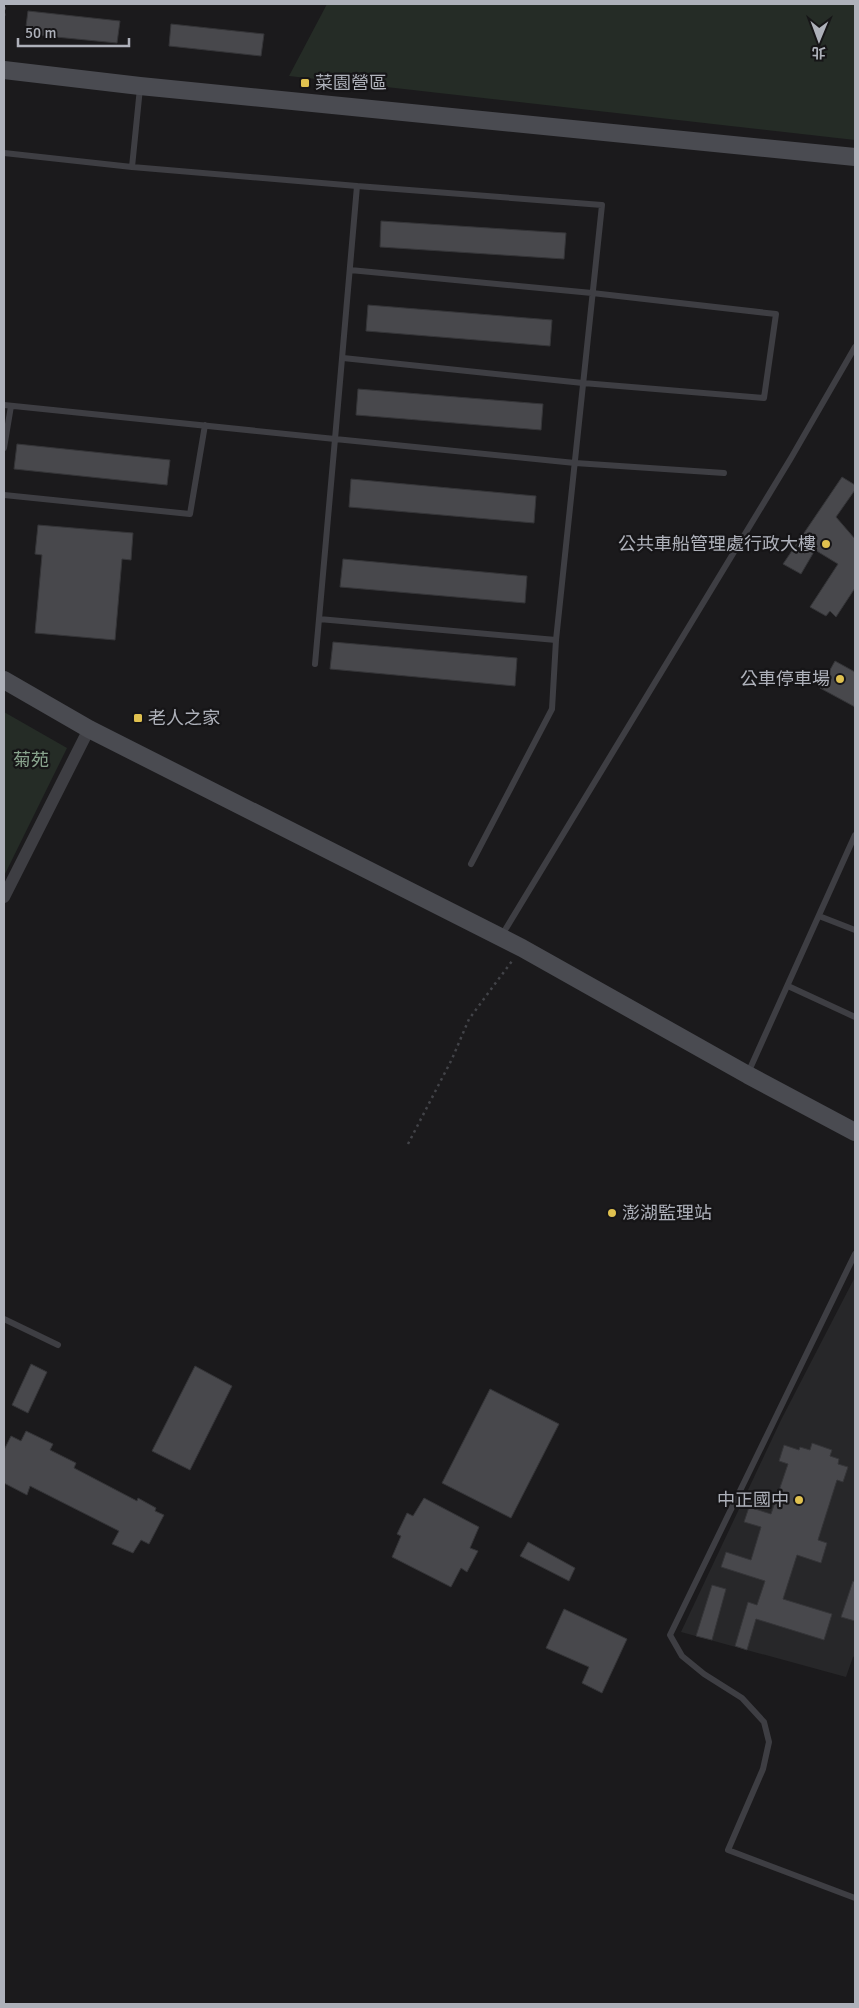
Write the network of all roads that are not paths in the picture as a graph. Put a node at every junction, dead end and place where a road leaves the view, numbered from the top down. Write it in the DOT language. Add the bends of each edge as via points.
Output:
graph roads {
  1 [pos="4,70"];
  2 [pos="140,86"];
  3 [pos="4,153"];
  4 [pos="855,157"];
  5 [pos="132,167"];
  6 [pos="357,186"];
  7 [pos="350,270"];
  8 [pos="592,293"];
  9 [pos="855,347"];
  10 [pos="343,358"];
  11 [pos="583,384"];
  12 [pos="7,406"];
  13 [pos="205,424"];
  14 [pos="335,439"];
  15 [pos="4,448"];
  16 [pos="575,463"];
  17 [pos="724,473"];
  18 [pos="4,494"];
  19 [pos="319,618"];
  20 [pos="556,640"];
  21 [pos="315,664"];
  22 [pos="4,680"];
  23 [pos="89,729"];
  24 [pos="855,835"];
  25 [pos="471,864"];
  26 [pos="4,897"];
  27 [pos="819,916"];
  28 [pos="855,930"];
  29 [pos="501,937"];
  30 [pos="788,986"];
  31 [pos="855,1017"];
  32 [pos="748,1075"];
  33 [pos="855,1132"];
  34 [pos="855,1254"];
  35 [pos="4,1318"];
  36 [pos="58,1345"];
  37 [pos="855,1898"];
  1 -- 2 [label="main road"];
  2 -- 4 [label="main road"];
  2 -- 5 [label="lane"];
  3 -- 5 [label="lane"];
  5 -- 6 [label="lane"];
  6 -- 7 [label="lane"];
  6 -- 8 [label="lane" via="602,205"];
  7 -- 8 [label="lane"];
  7 -- 10 [label="lane"];
  8 -- 11 [label="lane"];
  8 -- 11 [label="lane" via="776,314 764,398"];
  9 -- 29 [label="lane"];
  10 -- 11 [label="lane"];
  10 -- 14 [label="lane"];
  11 -- 16 [label="lane"];
  12 -- 13 [label="lane"];
  12 -- 15 [label="lane"];
  13 -- 14 [label="lane"];
  13 -- 18 [label="lane" via="190,514"];
  14 -- 16 [label="lane"];
  14 -- 19 [label="lane"];
  16 -- 17 [label="lane"];
  16 -- 20 [label="lane"];
  19 -- 20 [label="lane"];
  19 -- 21 [label="lane"];
  20 -- 25 [label="lane" via="552,708"];
  22 -- 23 [label="main road"];
  23 -- 26 [label="street"];
  23 -- 29 [label="main road"];
  24 -- 27 [label="lane"];
  27 -- 28 [label="lane"];
  27 -- 30 [label="lane"];
  29 -- 32 [label="main road"];
  30 -- 31 [label="lane"];
  30 -- 32 [label="lane"];
  32 -- 33 [label="main road"];
  34 -- 37 [label="lane" via="670,1635 682,1656 742,1698 764,1722 769,1742 763,1769 728,1850"];
  35 -- 36 [label="lane"];
}
